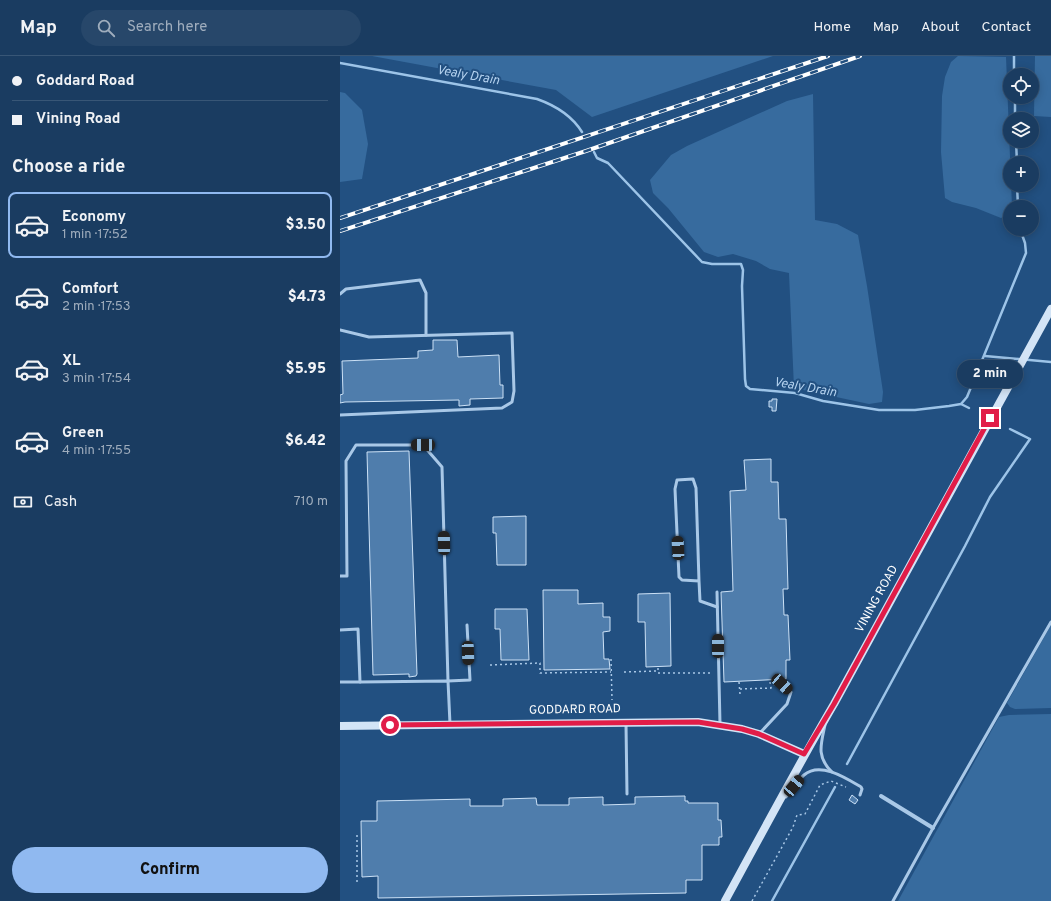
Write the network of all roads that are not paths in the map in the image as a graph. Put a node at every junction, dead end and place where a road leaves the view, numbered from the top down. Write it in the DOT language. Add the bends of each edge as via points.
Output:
graph roads {
  1 [pos="340,294"];
  2 [pos="1051,309"];
  3 [pos="340,330"];
  4 [pos="426,335"];
  5 [pos="340,415"];
  6 [pos="340,576"];
  7 [pos="699,581"];
  8 [pos="717,592"];
  9 [pos="717,607"];
  10 [pos="1051,622"];
  11 [pos="467,625"];
  12 [pos="340,630"];
  13 [pos="448,681"];
  14 [pos="340,682"];
  15 [pos="360,682"];
  16 [pos="782,684"];
  17 [pos="828,714"];
  18 [pos="626,722"];
  19 [pos="450,724"];
  20 [pos="720,724"];
  21 [pos="343,726"];
  22 [pos="340,731"];
  23 [pos="759,734"];
  24 [pos="804,754"];
  25 [pos="832,772"];
  26 [pos="627,794"];
  27 [pos="860,795"];
  28 [pos="881,796"];
  29 [pos="777,807"];
  30 [pos="933,828"];
  31 [pos="725,901"];
  32 [pos="893,901"];
  1 -- 4 [label="lane" via="346,289 420,280 426,293"];
  2 -- 17 [label="main road, VINING ROAD"];
  3 -- 4 [label="lane" via="368,337"];
  4 -- 5 [label="lane" via="512,333 512,402 502,408"];
  6 -- 13 [label="lane" via="347,576 346,461 356,445 423,445 442,467"];
  7 -- 7 [label="lane" via="696,488 693,479 677,480 675,489 679,577 682,580"];
  7 -- 9 [label="lane" via="700,600"];
  8 -- 9 [label="lane"];
  9 -- 20 [label="lane"];
  10 -- 30 [label="lane"];
  11 -- 13 [label="lane" via="470,680"];
  12 -- 15 [label="lane" via="358,629"];
  13 -- 15 [label="lane"];
  13 -- 19 [label="lane"];
  14 -- 15 [label="lane"];
  16 -- 23 [label="lane" via="791,692 787,704"];
  17 -- 24 [label="main road, VINING ROAD"];
  17 -- 25 [label="lane" via="820,749 825,763"];
  18 -- 19 [label="main road, GODDARD ROAD"];
  18 -- 20 [label="main road, GODDARD ROAD"];
  18 -- 26 [label="lane"];
  19 -- 21 [label="main road, GODDARD ROAD"];
  20 -- 23 [label="main road, GODDARD ROAD"];
  21 -- 22 [label="main road"];
  23 -- 24 [label="main road, GODDARD ROAD"];
  24 -- 29 [label="main road, VINING ROAD"];
  25 -- 27 [label="lane" via="861,787"];
  25 -- 29 [label="lane" via="817,770 806,774"];
  28 -- 30 [label="street"];
  29 -- 31 [label="main road, VINING ROAD"];
  30 -- 32 [label="lane"];
}
